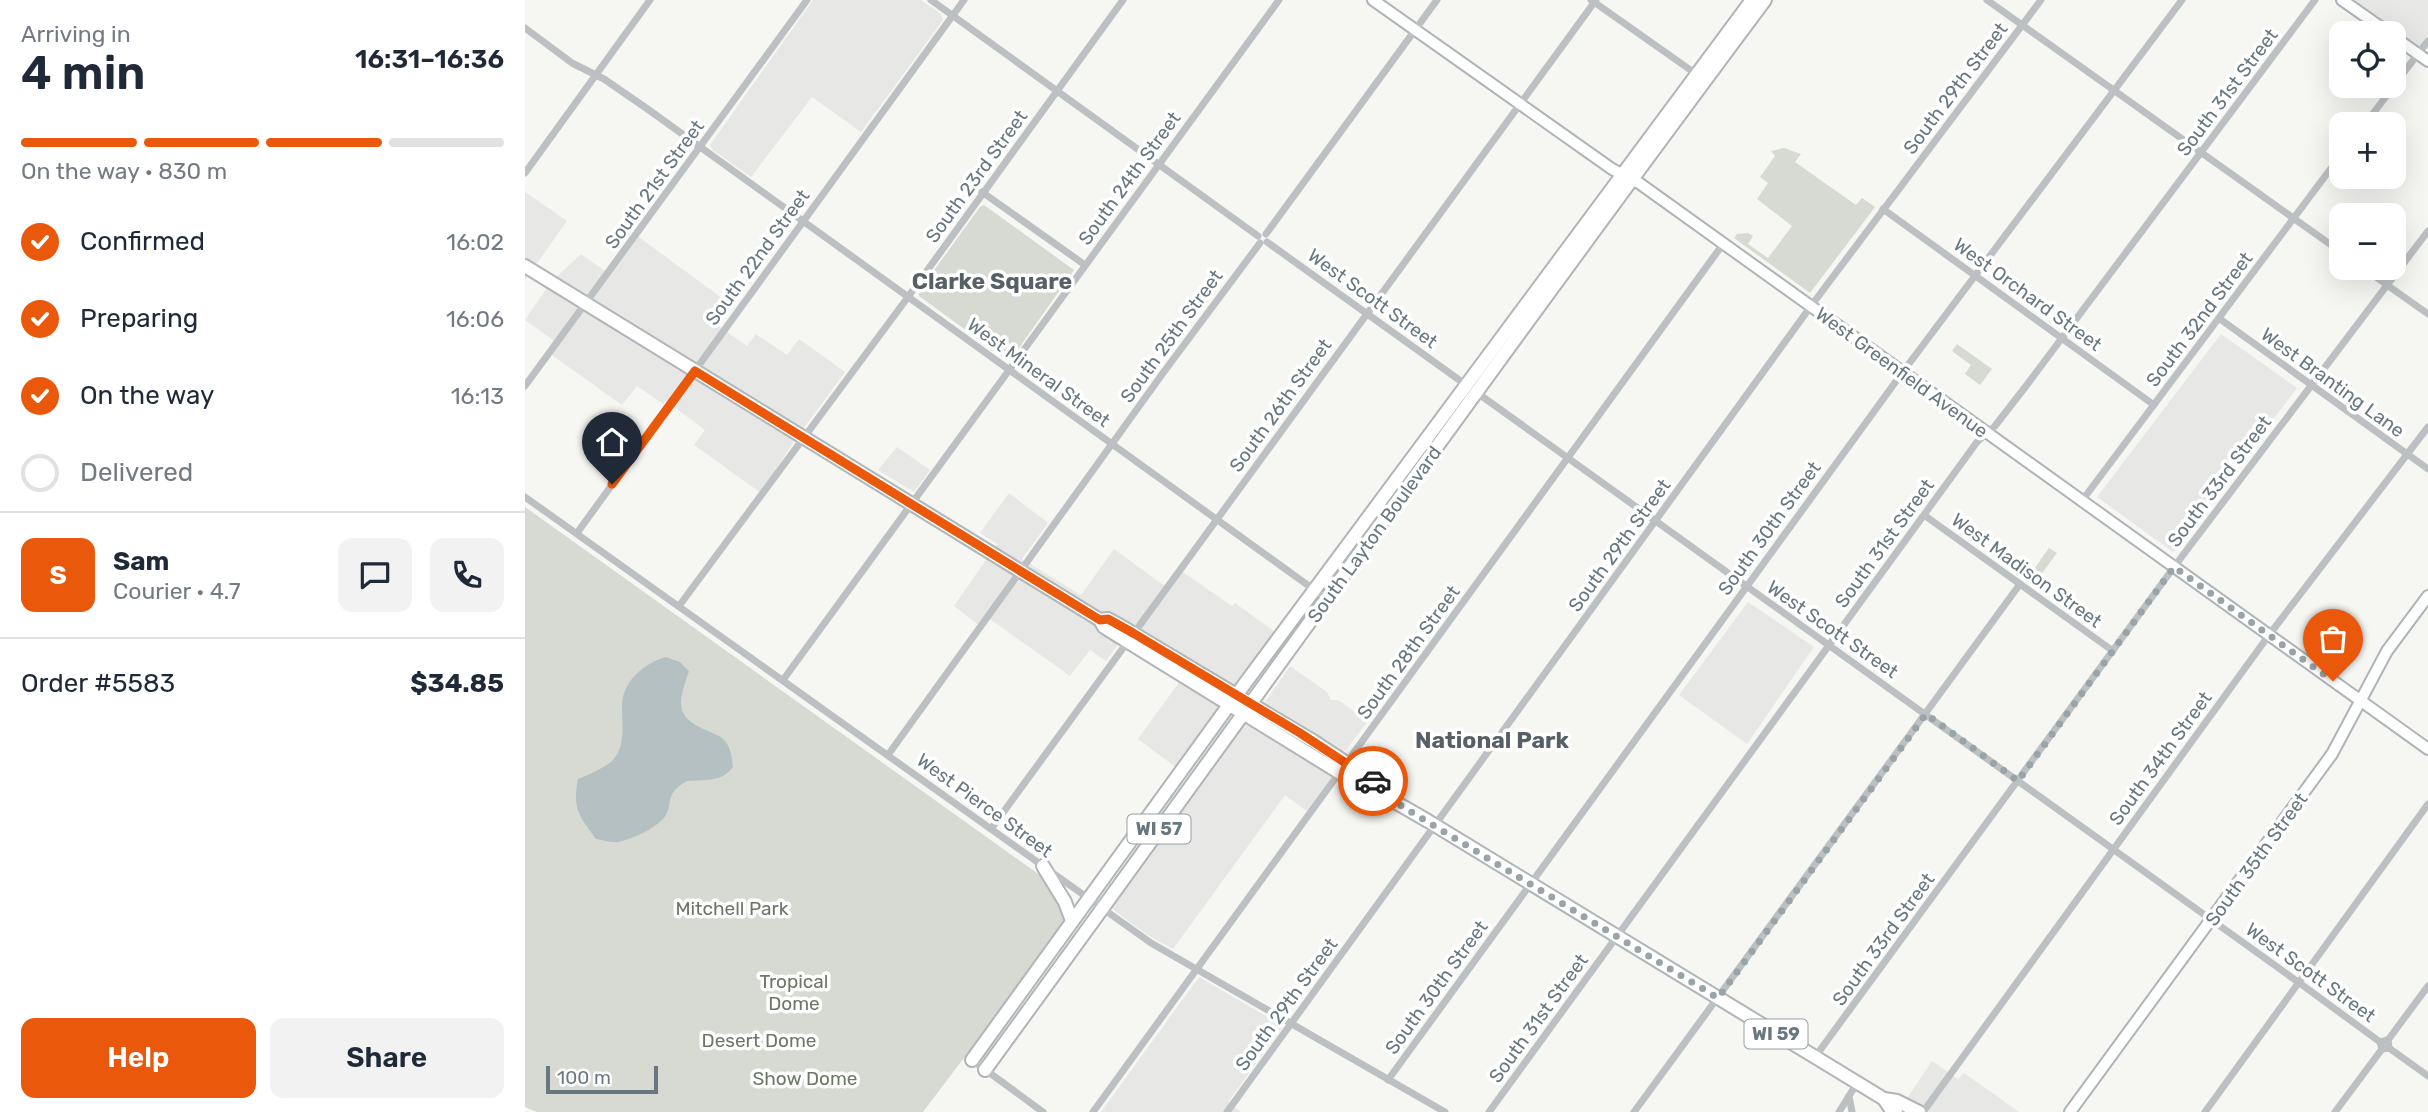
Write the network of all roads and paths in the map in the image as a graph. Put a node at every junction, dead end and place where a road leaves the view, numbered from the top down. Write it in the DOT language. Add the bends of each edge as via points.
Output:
graph roads {
  1 [pos="650,0"];
  2 [pos="807,0"];
  3 [pos="931,0"];
  4 [pos="964,0"];
  5 [pos="1123,0"];
  6 [pos="1279,0"];
  7 [pos="1373,0"];
  8 [pos="1437,0"];
  9 [pos="1752,0"];
  10 [pos="1765,0"];
  11 [pos="1987,0"];
  12 [pos="2041,0"];
  13 [pos="2182,0"];
  14 [pos="2315,0"];
  15 [pos="2342,0"];
  16 [pos="1594,1"];
  17 [pos="953,16"];
  18 [pos="2372,21"];
  19 [pos="2022,25"];
  20 [pos="525,28"];
  21 [pos="1415,30"];
  22 [pos="2428,41"];
  23 [pos="2406,45"];
  24 [pos="2423,57"];
  25 [pos="2406,74"];
  26 [pos="595,75"];
  27 [pos="1701,78"];
  28 [pos="2114,90"];
  29 [pos="1057,91"];
  30 [pos="2385,98"];
  31 [pos="1519,104"];
  32 [pos="2374,112"];
  33 [pos="701,147"];
  34 [pos="2202,152"];
  35 [pos="1159,164"];
  36 [pos="2329,171"];
  37 [pos="525,173"];
  38 [pos="1626,177"];
  39 [pos="982,192"];
  40 [pos="1884,209"];
  41 [pos="2295,218"];
  42 [pos="803,220"];
  43 [pos="2428,231"];
  44 [pos="1263,239"];
  45 [pos="2329,243"];
  46 [pos="1723,244"];
  47 [pos="1085,265"];
  48 [pos="525,266"];
  49 [pos="1976,276"];
  50 [pos="2380,280"];
  51 [pos="2387,285"];
  52 [pos="908,297"];
  53 [pos="586,303"];
  54 [pos="1811,306"];
  55 [pos="1366,313"];
  56 [pos="2428,314"];
  57 [pos="2220,319"];
  58 [pos="2062,339"];
  59 [pos="1009,370"];
  60 [pos="695,371"];
  61 [pos="1902,373"];
  62 [pos="1465,384"];
  63 [pos="2311,385"];
  64 [pos="525,386"];
  65 [pos="1477,393"];
  66 [pos="2154,405"];
  67 [pos="2428,427"];
  68 [pos="1987,433"];
  69 [pos="803,437"];
  70 [pos="1112,445"];
  71 [pos="2407,454"];
  72 [pos="1568,459"];
  73 [pos="2428,469"];
  74 [pos="525,497"];
  75 [pos="2081,502"];
  76 [pos="912,504"];
  77 [pos="1924,515"];
  78 [pos="1216,519"];
  79 [pos="1656,522"];
  80 [pos="576,533"];
  81 [pos="2174,567"];
  82 [pos="1021,570"];
  83 [pos="2020,584"];
  84 [pos="1746,586"];
  85 [pos="1315,591"];
  86 [pos="2428,596"];
  87 [pos="1327,599"];
  88 [pos="679,606"];
  89 [pos="2269,635"];
  90 [pos="1130,638"];
  91 [pos="1829,646"];
  92 [pos="2113,651"];
  93 [pos="783,680"];
  94 [pos="1233,700"];
  95 [pos="2362,702"];
  96 [pos="1246,708"];
  97 [pos="1926,714"];
  98 [pos="2428,749"];
  99 [pos="888,755"];
  100 [pos="1184,767"];
  101 [pos="1343,768"];
  102 [pos="2018,781"];
  103 [pos="2428,804"];
  104 [pos="1174,808"];
  105 [pos="1435,825"];
  106 [pos="991,829"];
  107 [pos="2114,850"];
  108 [pos="1043,866"];
  109 [pos="1531,884"];
  110 [pos="1088,899"];
  111 [pos="1103,910"];
  112 [pos="2211,920"];
  113 [pos="1072,921"];
  114 [pos="1616,936"];
  115 [pos="1197,968"];
  116 [pos="2299,983"];
  117 [pos="2428,986"];
  118 [pos="1718,998"];
  119 [pos="1291,1024"];
  120 [pos="2385,1044"];
  121 [pos="1815,1058"];
  122 [pos="972,1060"];
  123 [pos="985,1070"];
  124 [pos="2428,1076"];
  125 [pos="1388,1080"];
  126 [pos="1857,1083"];
  127 [pos="1849,1096"];
  128 [pos="1884,1099"];
  129 [pos="1043,1112"];
  130 [pos="1093,1112"];
  131 [pos="1227,1112"];
  132 [pos="1445,1112"];
  133 [pos="1489,1112"];
  134 [pos="1634,1112"];
  135 [pos="1839,1112"];
  136 [pos="1852,1112"];
  137 [pos="1896,1112"];
  138 [pos="1921,1112"];
  139 [pos="2070,1112"];
  140 [pos="2205,1112"];
  141 [pos="2335,1112"];
  1 -- 26 [label="street"];
  2 -- 33 [label="street, South 21st Street"];
  3 -- 17 [label="street, West Scott Street"];
  4 -- 17 [label="street, South 22nd Street"];
  5 -- 29 [label="street, South 23rd Street"];
  6 -- 35 [label="street, South 24th Street"];
  7 -- 21 [label="main road, West Greenfield Avenue"];
  8 -- 21 [label="street, South 25th Street"];
  9 -- 27 [label="main road, South Layton Boulevard"];
  10 -- 27 [label="main road, South Layton Boulevard"];
  11 -- 19 [label="street"];
  12 -- 19 [label="street, South 29th Street"];
  13 -- 28 [label="street, South 30th Street"];
  14 -- 34 [label="street, South 31st Street"];
  15 -- 18 [label="main road"];
  16 -- 27 [label="street"];
  16 -- 31 [label="street, South 26th Street"];
  17 -- 29 [label="street, West Scott Street"];
  17 -- 42 [label="street, South 22nd Street"];
  19 -- 28 [label="street"];
  19 -- 40 [label="street, South 29th Street"];
  20 -- 26 [label="street, West Mineral Street"];
  21 -- 31 [label="main road, West Greenfield Avenue"];
  21 -- 44 [label="street, South 25th Street"];
  22 -- 24 [label="street"];
  23 -- 24 [label="main road"];
  24 -- 25 [label="street"];
  26 -- 33 [label="street, West Mineral Street"];
  26 -- 37 [label="street"];
  27 -- 38 [label="main road, South Layton Boulevard"];
  28 -- 34 [label="street"];
  28 -- 49 [label="street, South 30th Street"];
  29 -- 35 [label="street, West Scott Street"];
  29 -- 39 [label="street, South 23rd Street"];
  30 -- 32 [label="street"];
  31 -- 38 [label="main road, West Greenfield Avenue"];
  31 -- 55 [label="street, South 26th Street"];
  33 -- 42 [label="street, West Mineral Street"];
  33 -- 53 [label="street, South 21st Street"];
  34 -- 41 [label="street"];
  34 -- 58 [label="street, South 31st Street"];
  35 -- 44 [label="street, West Scott Street"];
  35 -- 47 [label="street, South 24th Street"];
  36 -- 41 [label="street, South 32nd Street"];
  38 -- 46 [label="main road, West Greenfield Avenue"];
  38 -- 62 [label="main road, South Layton Boulevard"];
  38 -- 65 [label="main road, South Layton Boulevard"];
  39 -- 47 [label="street"];
  39 -- 52 [label="street, South 23rd Street"];
  40 -- 49 [label="street, West Orchard Street"];
  40 -- 54 [label="street, South 29th Street"];
  41 -- 45 [label="street"];
  41 -- 57 [label="street, South 32nd Street"];
  42 -- 52 [label="street, West Mineral Street"];
  42 -- 60 [label="street, South 22nd Street"];
  43 -- 51 [label="street, South 33rd Street"];
  44 -- 55 [label="street, West Scott Street"];
  44 -- 70 [label="street, South 25th Street"];
  46 -- 54 [label="main road, West Greenfield Avenue"];
  46 -- 72 [label="street, South 28th Street"];
  47 -- 59 [label="street, South 24th Street"];
  48 -- 53 [label="main road, WI 59"];
  49 -- 58 [label="street, West Orchard Street"];
  49 -- 61 [label="street, South 30th Street"];
  50 -- 51 [label="street"];
  51 -- 56 [label="street"];
  51 -- 63 [label="street, South 33rd Street"];
  52 -- 59 [label="street, West Mineral Street"];
  52 -- 69 [label="street, South 23rd Street"];
  53 -- 60 [label="main road, WI 59"];
  53 -- 64 [label="street, South 21st Street"];
  54 -- 61 [label="main road, West Greenfield Avenue"];
  54 -- 79 [label="street, South 29th Street"];
  55 -- 62 [label="street, West Scott Street"];
  55 -- 78 [label="street, South 26th Street"];
  57 -- 63 [label="street, West Branting Lane"];
  57 -- 66 [label="street, South 32nd Street"];
  58 -- 66 [label="street, West Orchard Street"];
  58 -- 68 [label="street, South 31st Street"];
  59 -- 70 [label="street, West Mineral Street"];
  59 -- 76 [label="street, South 24th Street"];
  60 -- 69 [label="main road, WI 59"];
  60 -- 80 [label="street, South 22nd Street"];
  61 -- 68 [label="main road, West Greenfield Avenue"];
  61 -- 84 [label="street, South 30th Street"];
  62 -- 65 [label="street, West Scott Street"];
  62 -- 85 [label="main road, South Layton Boulevard"];
  63 -- 71 [label="street, West Branting Lane"];
  63 -- 81 [label="street, South 33rd Street"];
  65 -- 72 [label="street, West Scott Street"];
  65 -- 87 [label="main road, South Layton Boulevard"];
  66 -- 75 [label="street, South 32nd Street"];
  67 -- 71 [label="street, South 34th Street"];
  68 -- 75 [label="main road, West Greenfield Avenue"];
  68 -- 77 [label="street, South 31st Street"];
  69 -- 76 [label="main road, WI 59"];
  69 -- 88 [label="street, South 23rd Street"];
  70 -- 78 [label="street, West Mineral Street"];
  70 -- 82 [label="street, South 25th Street"];
  71 -- 73 [label="street, West Branting Lane"];
  71 -- 89 [label="street, South 34th Street"];
  72 -- 79 [label="street, West Scott Street"];
  72 -- 101 [label="street, South 28th Street"];
  74 -- 80 [label="street, West Pierce Street"];
  75 -- 81 [label="main road, West Greenfield Avenue"];
  76 -- 82 [label="main road, WI 59"];
  76 -- 93 [label="street, South 24th Street"];
  77 -- 83 [label="street, West Madison Street"];
  77 -- 91 [label="street, South 31st Street"];
  78 -- 85 [label="street, West Mineral Street"];
  78 -- 90 [label="street, South 26th Street"];
  79 -- 84 [label="street, West Scott Street"];
  79 -- 105 [label="street, South 29th Street"];
  80 -- 88 [label="street, West Pierce Street"];
  81 -- 89 [label="main road, West Greenfield Avenue"];
  81 -- 92 [label="street, South 33rd Street"];
  82 -- 90 [label="main road, WI 59" via="1100,620 1108,619"];
  82 -- 99 [label="street, South 25th Street"];
  83 -- 92 [label="street, West Madison Street"];
  83 -- 97 [label="street"];
  84 -- 91 [label="street, West Scott Street"];
  84 -- 109 [label="street, South 30th Street"];
  85 -- 87 [label="street, West Mineral Street"];
  85 -- 94 [label="main road, South Layton Boulevard"];
  86 -- 95 [label="main road, South 35th Street" via="2387,651"];
  87 -- 96 [label="main road, South Layton Boulevard"];
  88 -- 93 [label="street, West Pierce Street"];
  89 -- 95 [label="main road, West Greenfield Avenue"];
  89 -- 107 [label="street, South 34th Street"];
  90 -- 94 [label="main road, WI 59"];
  90 -- 106 [label="street, South 26th Street"];
  91 -- 97 [label="street, West Scott Street"];
  91 -- 114 [label="street, South 31st Street"];
  92 -- 102 [label="street, South 33rd Street"];
  93 -- 99 [label="street, West Pierce Street"];
  94 -- 96 [label="main road, WI 59"];
  94 -- 100 [label="main road, South Layton Boulevard / WI 57"];
  95 -- 98 [label="main road, West Greenfield Avenue"];
  95 -- 112 [label="main road, South 35th Street" via="2332,754"];
  96 -- 101 [label="main road, WI 59"];
  96 -- 104 [label="main road, South Layton Boulevard / WI 57"];
  97 -- 102 [label="street, West Scott Street"];
  97 -- 118 [label="street"];
  99 -- 106 [label="street, West Pierce Street"];
  100 -- 104 [label="main road" via="1191,776"];
  100 -- 110 [label="main road, South Layton Boulevard / WI 57"];
  101 -- 105 [label="main road, WI 59" via="1379,797"];
  101 -- 115 [label="street, South 28th Street"];
  102 -- 107 [label="street, West Scott Street"];
  102 -- 121 [label="street, South 33rd Street"];
  103 -- 116 [label="street"];
  104 -- 111 [label="main road, South Layton Boulevard / WI 57"];
  105 -- 109 [label="main road, WI 59"];
  105 -- 119 [label="street, South 29th Street"];
  106 -- 108 [label="street, West Pierce Street"];
  107 -- 112 [label="street, West Scott Street"];
  107 -- 138 [label="street, South 34th Street"];
  108 -- 110 [label="street, West Pierce Street"];
  108 -- 113 [label="main road"];
  109 -- 114 [label="main road, WI 59"];
  109 -- 125 [label="street, South 30th Street"];
  110 -- 111 [label="street, West Pierce Street"];
  110 -- 113 [label="main road, South Layton Boulevard / WI 57"];
  111 -- 115 [label="street, West Pierce Street"];
  111 -- 123 [label="main road, South Layton Boulevard / WI 57"];
  112 -- 116 [label="street, West Scott Street"];
  112 -- 139 [label="main road, South 35th Street"];
  113 -- 122 [label="main road, South Layton Boulevard / WI 57"];
  114 -- 118 [label="main road, WI 59"];
  114 -- 133 [label="street, South 31st Street"];
  115 -- 119 [label="street, West Pierce Street"];
  115 -- 130 [label="street, South 28th Street"];
  116 -- 120 [label="street, West Scott Street"];
  116 -- 140 [label="street"];
  117 -- 120 [label="street"];
  118 -- 121 [label="main road, WI 59"];
  118 -- 134 [label="street"];
  119 -- 125 [label="street, West Pierce Street"];
  119 -- 131 [label="street, South 29th Street"];
  120 -- 124 [label="street, West Scott Street"];
  120 -- 141 [label="street"];
  121 -- 126 [label="main road, WI 59"];
  122 -- 123 [label="street"];
  123 -- 129 [label="street"];
  125 -- 132 [label="street, West Pierce Street"];
  126 -- 127 [label="street"];
  126 -- 128 [label="main road, WI 59"];
  127 -- 135 [label="street"];
  127 -- 136 [label="street"];
  128 -- 137 [label="main road, WI 59"];
  128 -- 138 [label="main road, WI 59"];
}
